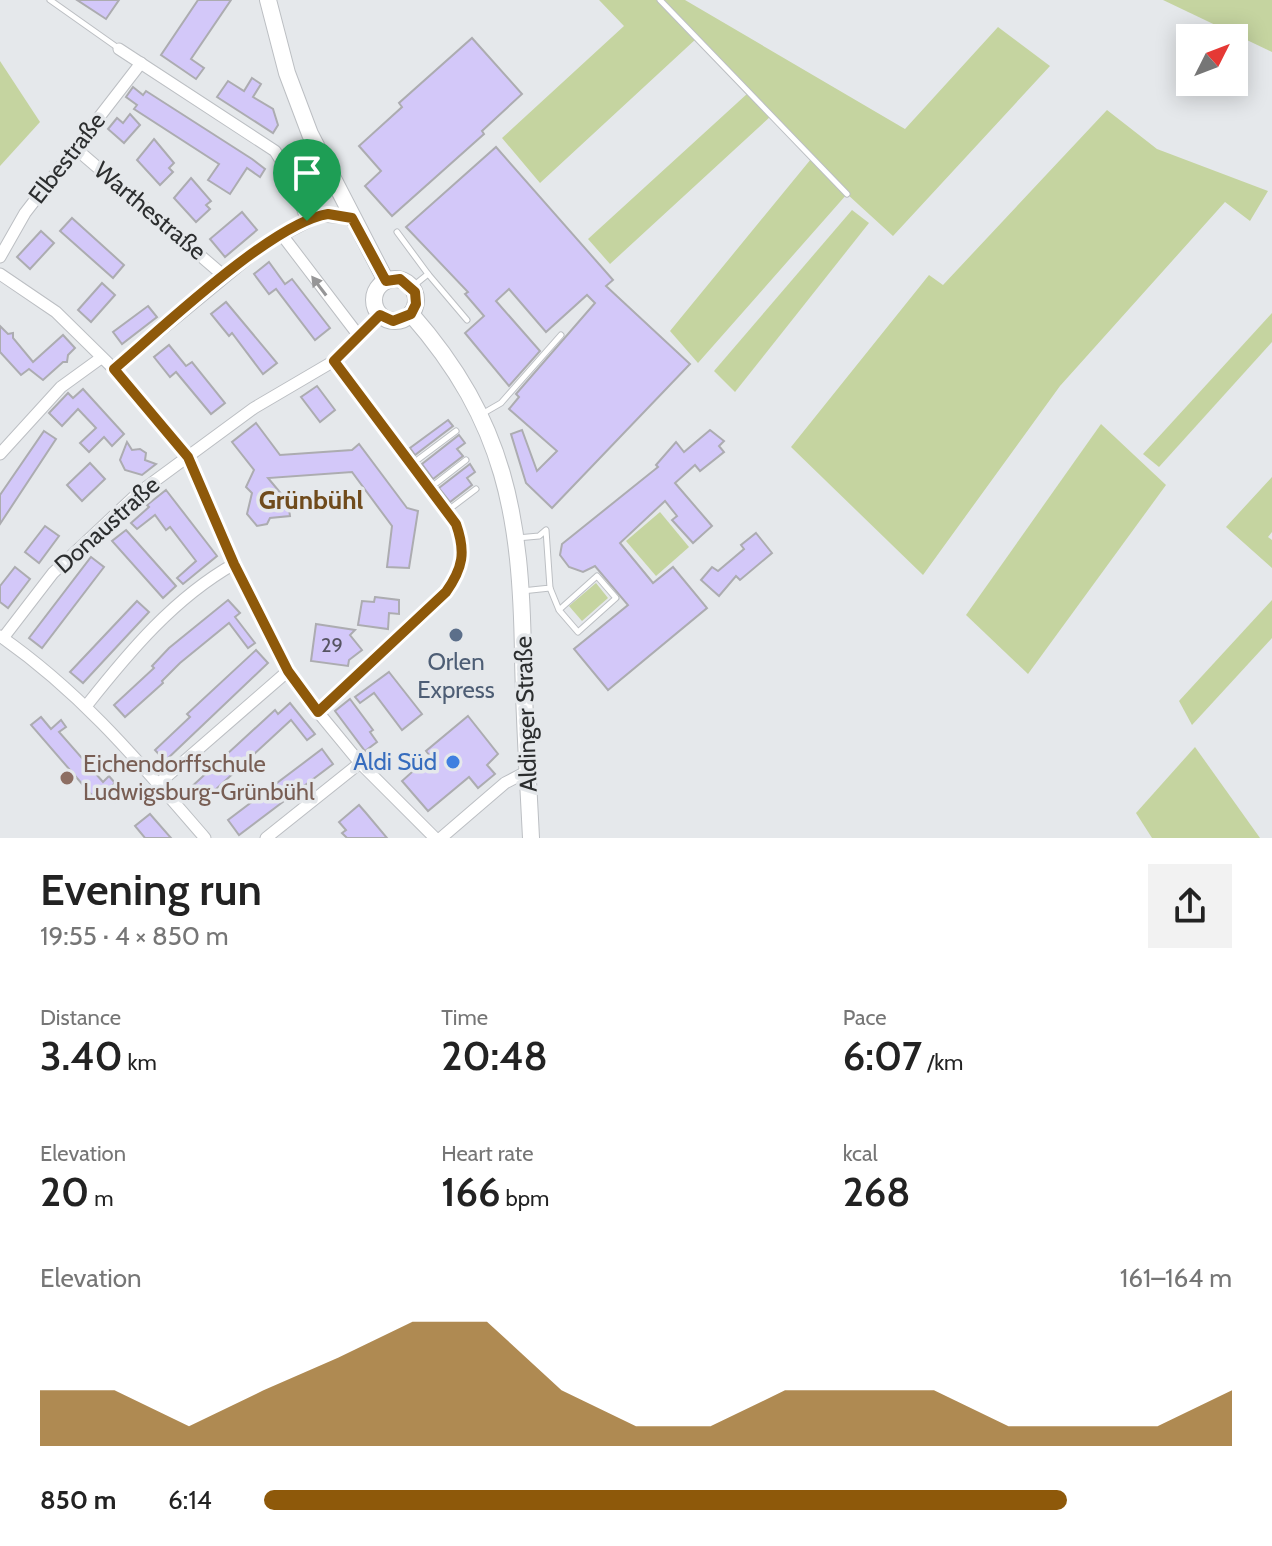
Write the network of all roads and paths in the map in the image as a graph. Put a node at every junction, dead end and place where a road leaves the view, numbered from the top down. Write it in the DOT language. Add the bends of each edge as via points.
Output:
graph roads {
  1 [pos="50,0"];
  2 [pos="268,0"];
  3 [pos="660,0"];
  4 [pos="119,49"];
  5 [pos="141,63"];
  6 [pos="75,148"];
  7 [pos="847,194"];
  8 [pos="352,218"];
  9 [pos="307,221"];
  10 [pos="397,232"];
  11 [pos="282,235"];
  12 [pos="0,257"];
  13 [pos="0,274"];
  14 [pos="428,274"];
  15 [pos="224,276"];
  16 [pos="386,281"];
  17 [pos="412,287"];
  18 [pos="411,314"];
  19 [pos="380,315"];
  20 [pos="467,320"];
  21 [pos="561,335"];
  22 [pos="359,336"];
  23 [pos="101,358"];
  24 [pos="334,361"];
  25 [pos="114,369"];
  26 [pos="481,414"];
  27 [pos="456,431"];
  28 [pos="0,454"];
  29 [pos="188,457"];
  30 [pos="466,460"];
  31 [pos="411,465"];
  32 [pos="429,488"];
  33 [pos="476,489"];
  34 [pos="446,512"];
  35 [pos="517,538"];
  36 [pos="234,564"];
  37 [pos="550,588"];
  38 [pos="521,591"];
  39 [pos="559,610"];
  40 [pos="2,637"];
  41 [pos="288,671"];
  42 [pos="87,705"];
  43 [pos="318,712"];
  44 [pos="360,763"];
  45 [pos="528,771"];
  46 [pos="158,784"];
  47 [pos="205,838"];
  48 [pos="266,838"];
  49 [pos="435,838"];
  50 [pos="441,838"];
  51 [pos="531,838"];
  1 -- 4 [label="lane"];
  2 -- 8 [label="main road" via="300,108"];
  3 -- 7 [label="lane"];
  4 -- 5 [label="street"];
  5 -- 6 [label="street, Elbestraße"];
  5 -- 9 [label="street" via="275,151"];
  6 -- 12 [label="street, Elbestraße" via="25,213"];
  6 -- 15 [label="street, Warthestraße"];
  8 -- 9 [label="street" via="328,214"];
  8 -- 16 [label="main road"];
  9 -- 11 [label="street"];
  10 -- 14 [label="lane"];
  11 -- 15 [label="street"];
  22 -- 11 [label="street, one-way"];
  13 -- 23 [label="street" via="56,312"];
  14 -- 17 [label="lane"];
  14 -- 20 [label="lane"];
  15 -- 25 [label="street"];
  16 -- 17 [label="main road" via="400,279"];
  16 -- 19 [label="main road" via="375,296"];
  17 -- 18 [label="main road" via="416,298"];
  18 -- 19 [label="main road" via="393,321"];
  18 -- 26 [label="main road, Aldinger Straße" via="448,357"];
  19 -- 22 [label="street, Donaustraße"];
  21 -- 26 [label="lane" via="501,403"];
  22 -- 24 [label="street, Donaustraße"];
  23 -- 25 [label="street"];
  23 -- 28 [label="street" via="61,387"];
  24 -- 29 [label="street, Donaustraße" via="254,408"];
  24 -- 31 [label="street"];
  25 -- 29 [label="street"];
  26 -- 35 [label="main road, Aldinger Straße" via="503,472"];
  27 -- 31 [label="lane"];
  29 -- 36 [label="street"];
  29 -- 40 [label="street, Donaustraße" via="82,543"];
  30 -- 32 [label="lane"];
  31 -- 32 [label="street"];
  32 -- 34 [label="street"];
  33 -- 34 [label="lane"];
  34 -- 43 [label="street" via="464,546 456,578"];
  35 -- 37 [label="lane" via="546,530"];
  35 -- 38 [label="main road, Aldinger Straße"];
  36 -- 41 [label="street"];
  36 -- 42 [label="street" via="149,632"];
  37 -- 38 [label="lane"];
  37 -- 39 [label="lane"];
  38 -- 45 [label="main road, Aldinger Straße"];
  39 -- 39 [label="lane" via="578,632 616,598 597,576"];
  40 -- 42 [label="street"];
  41 -- 43 [label="street"];
  41 -- 46 [label="street"];
  42 -- 46 [label="street"];
  43 -- 44 [label="street"];
  44 -- 48 [label="street"];
  44 -- 49 [label="street"];
  45 -- 50 [label="street" via="505,783"];
  45 -- 51 [label="main road, Aldinger Straße"];
  46 -- 47 [label="street"];
}
